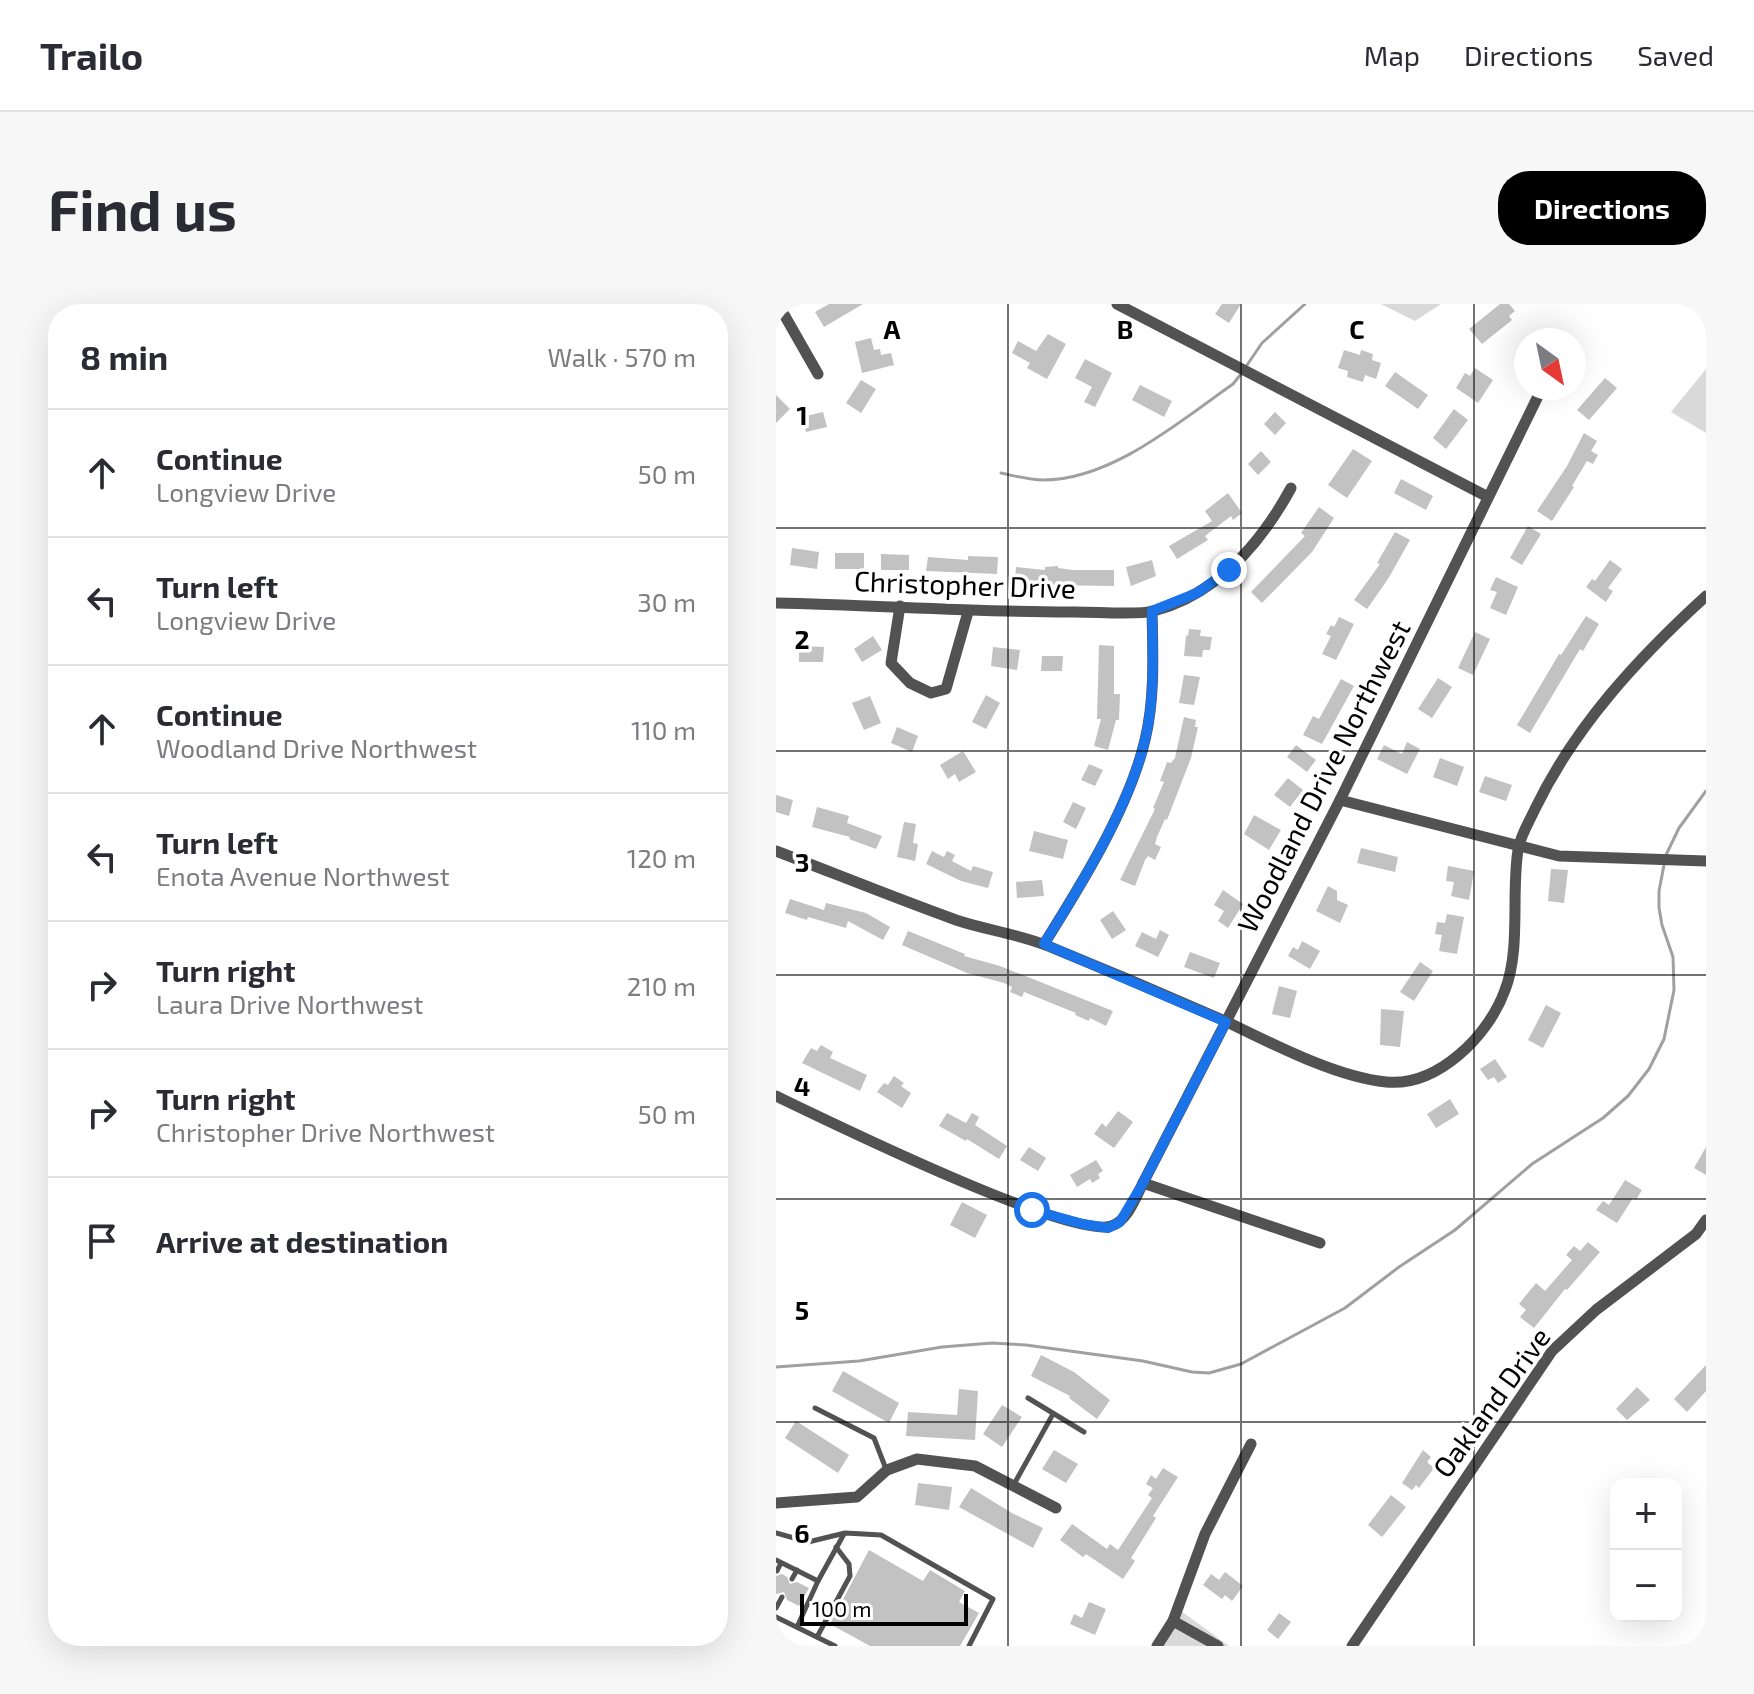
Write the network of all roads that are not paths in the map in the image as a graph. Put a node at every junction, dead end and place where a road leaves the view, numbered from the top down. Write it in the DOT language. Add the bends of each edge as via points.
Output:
graph roads {
  1 [pos="778,304"];
  2 [pos="1117,304"];
  3 [pos="818,374"];
  4 [pos="1536,400"];
  5 [pos="1291,488"];
  6 [pos="1488,497"];
  7 [pos="1706,596"];
  8 [pos="776,603"];
  9 [pos="900,606"];
  10 [pos="1152,611"];
  11 [pos="968,612"];
  12 [pos="1340,800"];
  13 [pos="1518,846"];
  14 [pos="776,851"];
  15 [pos="1706,861"];
  16 [pos="1044,944"];
  17 [pos="1226,1022"];
  18 [pos="776,1096"];
  19 [pos="1143,1183"];
  20 [pos="1706,1220"];
  21 [pos="1320,1243"];
  22 [pos="1028,1398"];
  23 [pos="815,1408"];
  24 [pos="1053,1414"];
  25 [pos="1084,1432"];
  26 [pos="1251,1444"];
  27 [pos="887,1470"];
  28 [pos="1013,1486"];
  29 [pos="776,1503"];
  30 [pos="1056,1508"];
  31 [pos="776,1533"];
  32 [pos="845,1533"];
  33 [pos="836,1547"];
  34 [pos="779,1562"];
  35 [pos="797,1570"];
  36 [pos="777,1571"];
  37 [pos="792,1579"];
  38 [pos="818,1581"];
  39 [pos="782,1597"];
  40 [pos="776,1608"];
  41 [pos="776,1617"];
  42 [pos="1173,1621"];
  43 [pos="797,1627"];
  44 [pos="817,1637"];
  45 [pos="827,1644"];
  46 [pos="835,1646"];
  47 [pos="969,1646"];
  48 [pos="1157,1646"];
  49 [pos="1218,1646"];
  50 [pos="1352,1646"];
  1 -- 3 [label="street"];
  2 -- 6 [label="street"];
  4 -- 6 [label="street, Woodland Drive Northwest"];
  5 -- 10 [label="street" via="1249,551 1229,570 1197,593"];
  6 -- 12 [label="street, Woodland Drive Northwest"];
  7 -- 13 [label="street" via="1618,683 1552,774"];
  8 -- 9 [label="street, Christopher Drive"];
  9 -- 11 [label="street, Christopher Drive"];
  9 -- 11 [label="street" via="891,663 910,683 931,693 946,689"];
  10 -- 11 [label="street, Christopher Drive"];
  10 -- 16 [label="street" via="1146,739 1106,835"];
  12 -- 13 [label="street"];
  12 -- 17 [label="street, Woodland Drive Northwest"];
  13 -- 15 [label="street" via="1559,856"];
  13 -- 17 [label="street" via="1506,989 1489,1023 1461,1054 1437,1070 1387,1082 1280,1049"];
  14 -- 16 [label="street" via="959,921"];
  16 -- 17 [label="street"];
  17 -- 19 [label="street, Woodland Drive Northwest"];
  18 -- 19 [label="street, Woodland Drive Northwest" via="976,1187 1083,1224 1108,1228 1120,1222"];
  19 -- 21 [label="street"];
  20 -- 50 [label="street, Oakland Drive" via="1696,1234 1596,1310 1552,1351"];
  22 -- 24 [label="lane"];
  23 -- 27 [label="lane" via="874,1438"];
  24 -- 25 [label="lane"];
  24 -- 28 [label="lane"];
  26 -- 42 [label="street" via="1205,1534"];
  27 -- 28 [label="street" via="917,1459 975,1466"];
  27 -- 29 [label="street" via="857,1497"];
  28 -- 30 [label="street"];
  31 -- 32 [label="lane" via="808,1542"];
  32 -- 33 [label="lane"];
  32 -- 47 [label="lane" via="881,1535 993,1599"];
  33 -- 38 [label="lane"];
  33 -- 44 [label="lane" via="849,1564 850,1576"];
  34 -- 35 [label="lane"];
  34 -- 36 [label="lane"];
  35 -- 37 [label="lane"];
  35 -- 38 [label="lane"];
  38 -- 43 [label="lane"];
  39 -- 40 [label="lane"];
  41 -- 43 [label="lane"];
  42 -- 48 [label="street"];
  42 -- 49 [label="street"];
  43 -- 44 [label="lane"];
  44 -- 45 [label="lane"];
  45 -- 46 [label="lane"];
}
